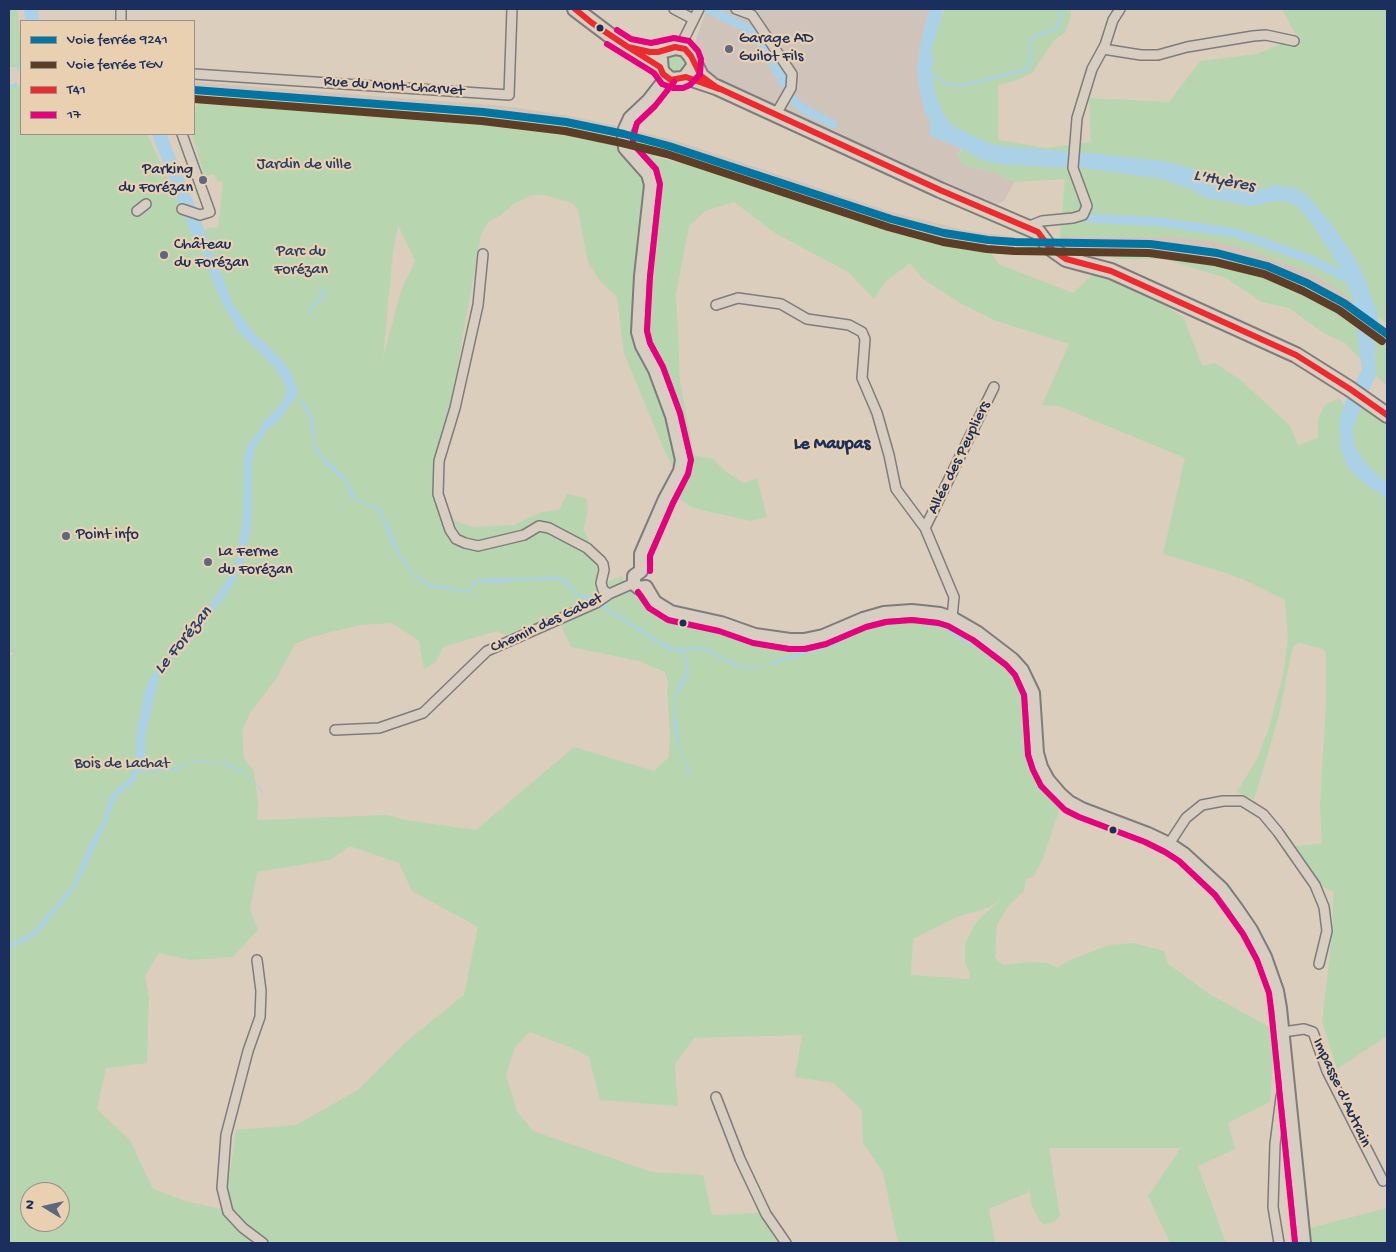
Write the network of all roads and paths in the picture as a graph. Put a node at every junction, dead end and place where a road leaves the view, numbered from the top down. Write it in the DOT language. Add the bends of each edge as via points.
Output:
graph roads {
  1 [pos="512,9"];
  2 [pos="575,9"];
  3 [pos="674,9"];
  4 [pos="699,9"];
  5 [pos="736,9"];
  6 [pos="1120,9"];
  7 [pos="693,19"];
  8 [pos="1294,41"];
  9 [pos="628,47"];
  10 [pos="673,48"];
  11 [pos="1103,49"];
  12 [pos="693,61"];
  13 [pos="663,72"];
  14 [pos="195,74"];
  15 [pos="686,77"];
  16 [pos="716,87"];
  17 [pos="776,114"];
  18 [pos="182,135"];
  19 [pos="146,204"];
  20 [pos="182,209"];
  21 [pos="137,212"];
  22 [pos="1021,225"];
  23 [pos="484,254"];
  24 [pos="716,305"];
  25 [pos="994,387"];
  26 [pos="1387,415"];
  27 [pos="925,528"];
  28 [pos="640,585"];
  29 [pos="603,599"];
  30 [pos="952,618"];
  31 [pos="335,730"];
  32 [pos="1169,844"];
  33 [pos="257,960"];
  34 [pos="1319,964"];
  35 [pos="1283,1032"];
  36 [pos="1289,1084"];
  37 [pos="716,1097"];
  38 [pos="1383,1181"];
  39 [pos="263,1243"];
  40 [pos="786,1243"];
  41 [pos="1279,1243"];
  42 [pos="1304,1243"];
  1 -- 14 [label="street, Rue du Mont-Charvet" via="509,95"];
  2 -- 9 [label="main road"];
  3 -- 7 [label="street"];
  4 -- 7 [label="street"];
  5 -- 17 [label="street" via="752,15 792,74 791,88"];
  6 -- 11 [label="street"];
  7 -- 10 [label="street" via="684,42"];
  8 -- 11 [label="street" via="1253,36 1158,55"];
  9 -- 10 [label="main road" via="650,52"];
  9 -- 13 [label="main road"];
  10 -- 12 [label="main road" via="689,52"];
  10 -- 13 [label="main road" via="661,57"];
  11 -- 22 [label="street" via="1084,90 1077,118 1072,168 1087,206 1083,215"];
  12 -- 15 [label="main road" via="692,70"];
  12 -- 16 [label="main road" via="701,76"];
  13 -- 15 [label="main road" via="676,80"];
  13 -- 28 [label="street" via="649,100 630,118 624,138 625,148 648,174 651,185 638,332 672,416 682,460 680,472 642,554 641,571 647,573 650,582"];
  15 -- 16 [label="main road"];
  16 -- 17 [label="main road"];
  17 -- 22 [label="main road"];
  18 -- 20 [label="street" via="210,212 200,215"];
  19 -- 21 [label="street"];
  22 -- 26 [label="main road" via="1038,232 1049,247 1066,259 1106,269 1296,355"];
  23 -- 29 [label="street" via="478,305 455,408 439,461 438,494 450,530 456,539 478,546 524,535 539,526 549,528 587,548 601,561 604,570 601,583"];
  24 -- 27 [label="street" via="738,298 781,304 807,319 849,325 862,332 865,339 862,378 877,413 896,489"];
  25 -- 27 [label="street, Allée des Peupliers"];
  27 -- 30 [label="street" via="954,597"];
  28 -- 29 [label="street, Chemin des Gabet"];
  28 -- 30 [label="street" via="655,602 672,612 783,640 815,638 870,616 897,611 928,612"];
  29 -- 31 [label="street, Chemin des Gabet" via="487,651 423,713 379,728"];
  30 -- 32 [label="street" via="978,633 1022,670 1033,693 1041,767 1060,794 1082,809"];
  32 -- 34 [label="street" via="1186,818 1202,806 1222,800 1242,801 1263,814 1314,885 1324,907 1327,931"];
  32 -- 35 [label="street" via="1222,889 1252,930 1272,974"];
  33 -- 39 [label="street" via="262,991 260,1016 226,1135 222,1188 228,1212"];
  35 -- 36 [label="street"];
  35 -- 38 [label="street, Impasse d'Autrain" via="1304,1029 1313,1032 1327,1071"];
  36 -- 41 [label="street" via="1281,1096 1276,1144 1274,1207"];
  36 -- 42 [label="street"];
  37 -- 40 [label="street" via="766,1214"];
}
